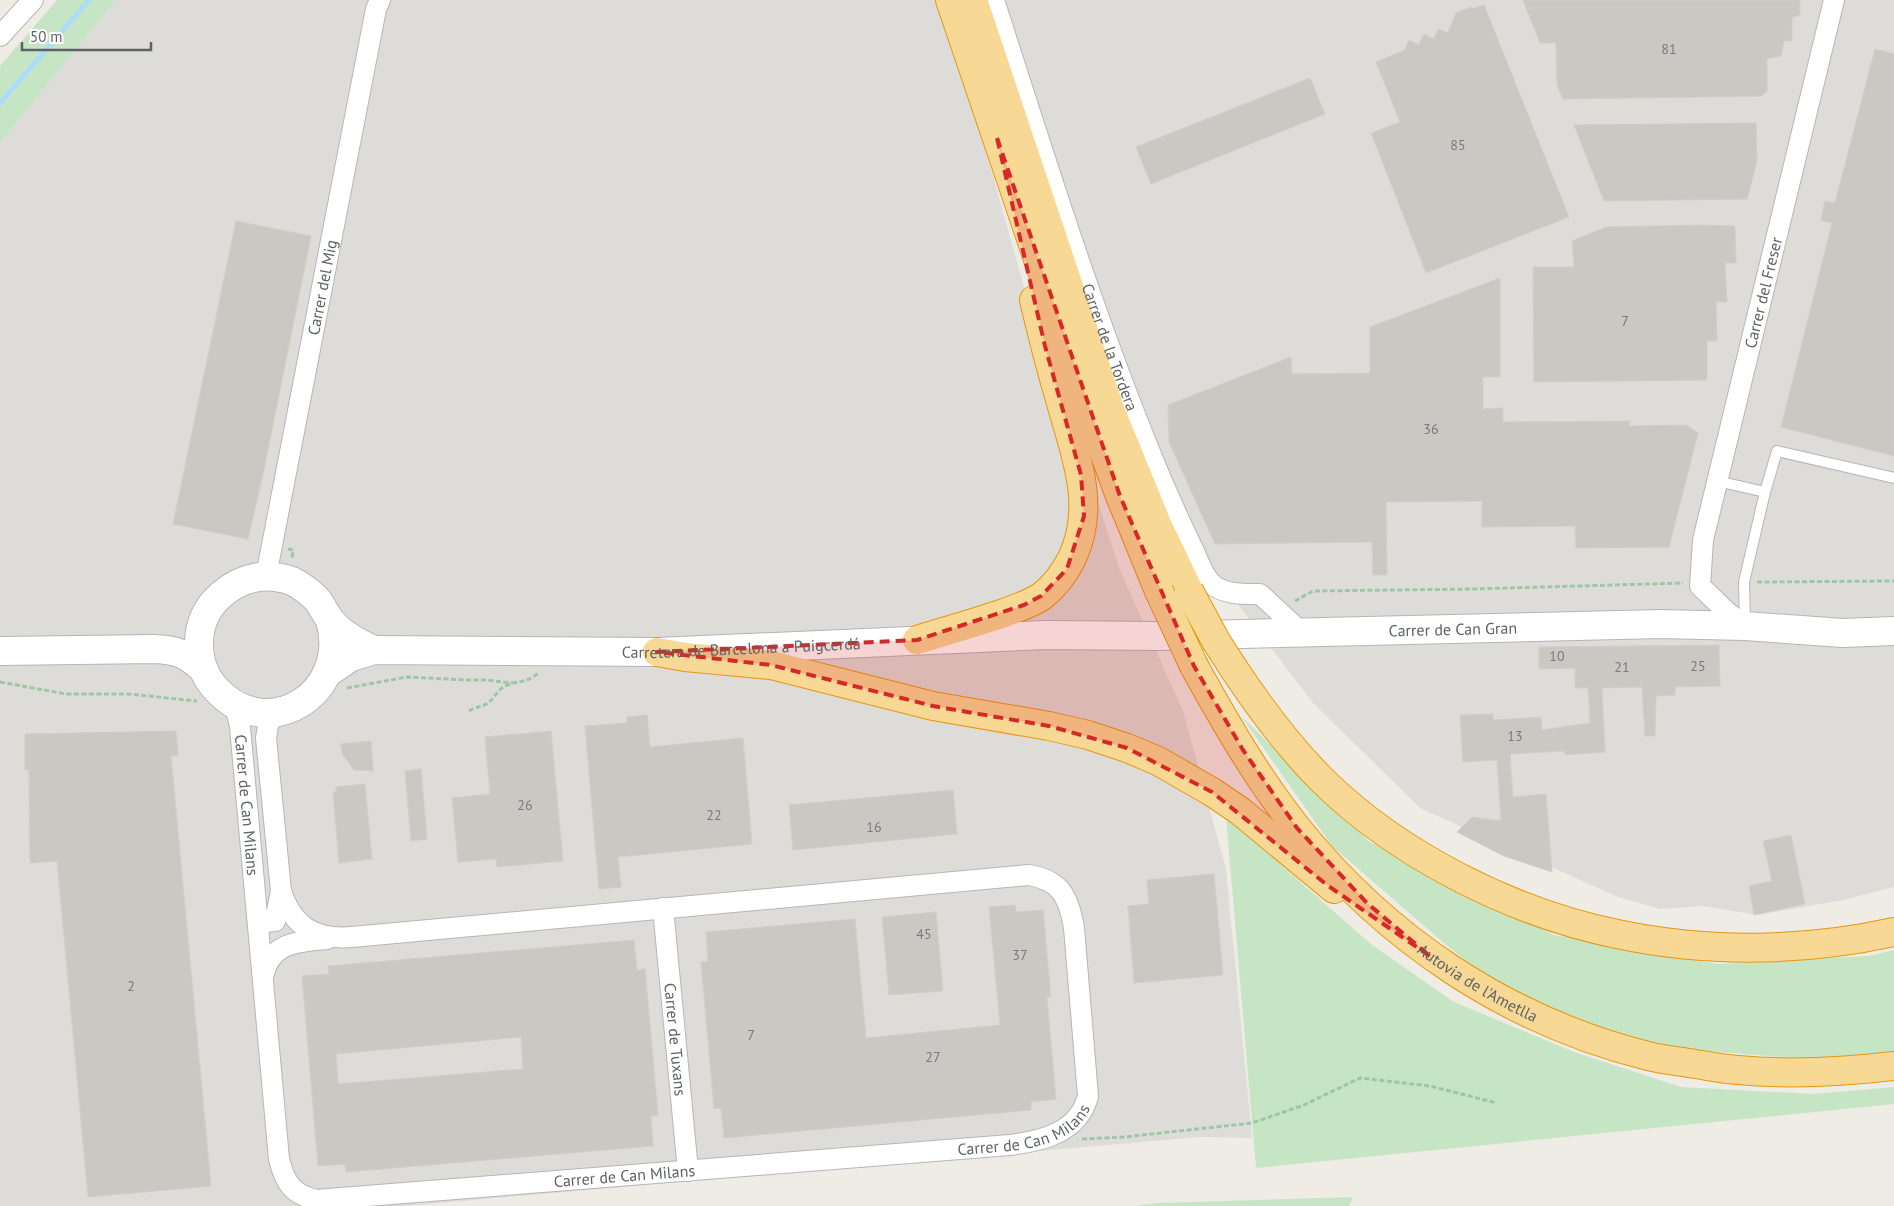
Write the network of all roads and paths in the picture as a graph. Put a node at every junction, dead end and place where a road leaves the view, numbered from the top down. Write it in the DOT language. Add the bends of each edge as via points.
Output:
graph roads {
  1 [pos="33,0"];
  2 [pos="380,0"];
  3 [pos="950,0"];
  4 [pos="973,0"];
  5 [pos="994,0"];
  6 [pos="1834,0"];
  7 [pos="0,36"];
  8 [pos="997,138"];
  9 [pos="1894,478"];
  10 [pos="1717,481"];
  11 [pos="1764,492"];
  12 [pos="293,550"];
  13 [pos="292,564"];
  14 [pos="266,576"];
  15 [pos="1894,581"];
  16 [pos="1744,582"];
  17 [pos="1674,584"];
  18 [pos="1288,604"];
  19 [pos="1894,615"];
  20 [pos="330,620"];
  21 [pos="202,622"];
  22 [pos="1745,626"];
  23 [pos="1894,631"];
  24 [pos="1302,633"];
  25 [pos="1159,636"];
  26 [pos="917,640"];
  27 [pos="155,649"];
  28 [pos="374,650"];
  29 [pos="0,651"];
  30 [pos="32,651"];
  31 [pos="656,652"];
  32 [pos="0,658"];
  33 [pos="202,668"];
  34 [pos="541,669"];
  35 [pos="329,672"];
  36 [pos="225,698"];
  37 [pos="293,707"];
  38 [pos="469,710"];
  39 [pos="282,891"];
  40 [pos="664,908"];
  41 [pos="257,916"];
  42 [pos="1894,932"];
  43 [pos="344,937"];
  44 [pos="1431,957"];
  45 [pos="263,979"];
  46 [pos="1894,1066"];
  47 [pos="1497,1103"];
  48 [pos="1078,1139"];
  49 [pos="688,1171"];
  1 -- 7 [label="street"];
  2 -- 14 [label="street, Carrer del Mig"];
  3 -- 8 [label="highway"];
  4 -- 42 [label="highway, bridge" via="1110,409 1157,524 1189,591 1232,666 1256,703 1323,780 1406,847 1497,895 1559,918 1616,934 1728,948 1824,943"];
  5 -- 24 [label="street, Carrer de la Tordera" via="1076,254 1137,420 1208,581 1218,590 1260,594"];
  6 -- 10 [label="street, Carrer del Freser"];
  8 -- 26 [label="highway" via="1045,346 1081,475 1085,499 1081,536 1067,569 1041,596 996,616"];
  8 -- 44 [label="highway, Autovia de l'Ametlla, bridge" via="1120,496 1194,666 1243,750 1297,828 1368,903"];
  9 -- 11 [label="lane" via="1777,451"];
  10 -- 11 [label="lane"];
  10 -- 22 [label="street, Carrer del Freser" via="1703,540 1700,586"];
  11 -- 16 [label="lane"];
  12 -- 13 [label="path"];
  14 -- 20 [label="main road" via="298,584 317,599"];
  14 -- 21 [label="main road" via="231,586 213,602"];
  15 -- 16 [label="path"];
  16 -- 22 [label="lane"];
  17 -- 18 [label="path" via="1313,591"];
  19 -- 22 [label="main road, Carrer de Can Gran" via="1819,617"];
  20 -- 28 [label="main road" via="352,639"];
  20 -- 35 [label="main road" via="334,639"];
  21 -- 27 [label="main road"];
  21 -- 33 [label="main road" via="199,633"];
  22 -- 23 [label="main road, Carrer de Can Gran" via="1842,633"];
  22 -- 24 [label="main road, Carrer de Can Gran" via="1661,624"];
  24 -- 25 [label="main road, Carrer de Can Gran"];
  25 -- 26 [label="main road, Carretera de Barcelona a Puigcerdá" via="1046,635"];
  26 -- 31 [label="main road, Carretera de Barcelona a Puigcerdá"];
  27 -- 30 [label="main road"];
  27 -- 33 [label="main road" via="173,650 188,656"];
  28 -- 31 [label="main road, Carretera de Barcelona a Puigcerdá"];
  28 -- 35 [label="main road, Carretera de Barcelona a Puigcerdá" via="351,657"];
  29 -- 30 [label="main road"];
  30 -- 32 [label="street"];
  31 -- 44 [label="highway" via="771,665 933,706 1088,735 1127,748 1185,775 1240,811 1327,884"];
  33 -- 36 [label="main road"];
  34 -- 38 [label="path" via="531,680 506,686 489,703"];
  35 -- 37 [label="main road" via="306,700"];
  36 -- 37 [label="main road" via="244,709 260,712"];
  36 -- 41 [label="street, Carrer de Can Milans" via="237,713 240,727"];
  37 -- 39 [label="street, Carrer de Can Milans" via="270,720 266,729"];
  39 -- 41 [label="street, Carrer de Can Milans" via="275,921 265,922"];
  39 -- 43 [label="street, Carrer de Can Milans" via="286,906 303,927 328,937"];
  40 -- 43 [label="street, Carrer de Can Milans"];
  40 -- 49 [label="street, Carrer de Tuxans"];
  40 -- 49 [label="street, Carrer de Can Milans" via="1029,875 1050,881 1058,888 1072,912 1074,928 1088,1096 1085,1109 1067,1127 1042,1140 1010,1146"];
  41 -- 45 [label="street, Carrer de Can Milans"];
  43 -- 45 [label="street, Carrer de Can Milans" via="290,943 274,953 266,964"];
  44 -- 46 [label="highway, Autovia de l'Ametlla" via="1487,992 1541,1020 1592,1040 1649,1056 1736,1070 1786,1073"];
  45 -- 49 [label="street, Carrer de Can Milans" via="279,1159 291,1188 307,1198 316,1200"];
  47 -- 48 [label="path" via="1430,1086 1360,1078 1304,1105 1252,1123"];
}
